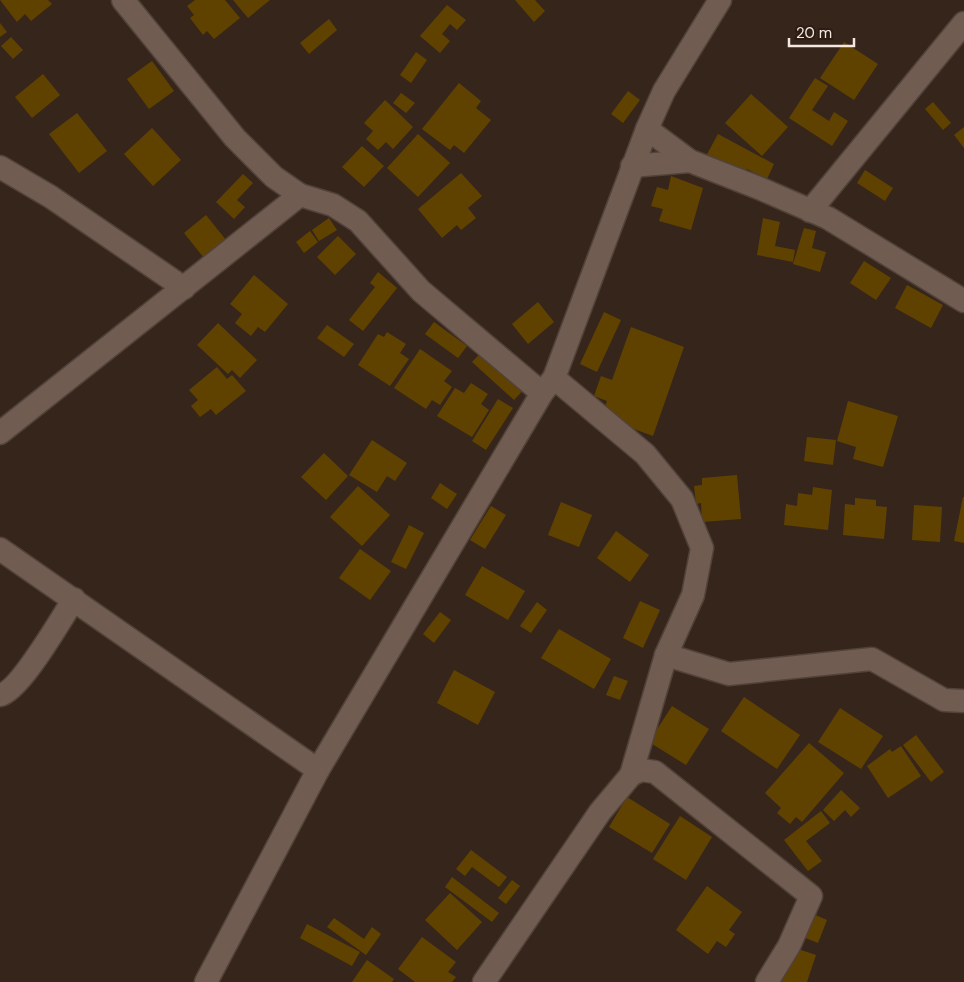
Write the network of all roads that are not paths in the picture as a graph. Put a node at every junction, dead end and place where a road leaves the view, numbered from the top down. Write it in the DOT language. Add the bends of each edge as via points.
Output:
graph roads {
  1 [pos="123,0"];
  2 [pos="720,0"];
  3 [pos="964,23"];
  4 [pos="647,129"];
  5 [pos="690,161"];
  6 [pos="632,166"];
  7 [pos="0,167"];
  8 [pos="300,195"];
  9 [pos="810,210"];
  10 [pos="184,288"];
  11 [pos="964,301"];
  12 [pos="548,385"];
  13 [pos="0,434"];
  14 [pos="0,549"];
  15 [pos="74,599"];
  16 [pos="666,655"];
  17 [pos="0,695"];
  18 [pos="964,702"];
  19 [pos="318,770"];
  20 [pos="631,775"];
  21 [pos="206,982"];
  22 [pos="484,982"];
  23 [pos="767,982"];
  1 -- 8 [label="street" via="235,138 274,177"];
  2 -- 4 [label="street" via="664,91"];
  3 -- 9 [label="street"];
  4 -- 5 [label="street"];
  4 -- 6 [label="street"];
  5 -- 6 [label="street"];
  5 -- 9 [label="street"];
  6 -- 12 [label="street"];
  7 -- 10 [label="street" via="51,197"];
  8 -- 10 [label="street"];
  8 -- 12 [label="street" via="333,205 358,221 421,291"];
  9 -- 11 [label="street"];
  10 -- 13 [label="street"];
  12 -- 16 [label="street" via="645,454 682,499 702,548 693,596"];
  12 -- 19 [label="street"];
  14 -- 15 [label="street"];
  15 -- 17 [label="street" via="20,681"];
  15 -- 19 [label="street"];
  16 -- 18 [label="street" via="729,674 872,659 944,700"];
  16 -- 20 [label="street"];
  19 -- 21 [label="street"];
  20 -- 22 [label="street" via="600,812"];
  20 -- 23 [label="street" via="641,770 655,772 811,896"];
}
